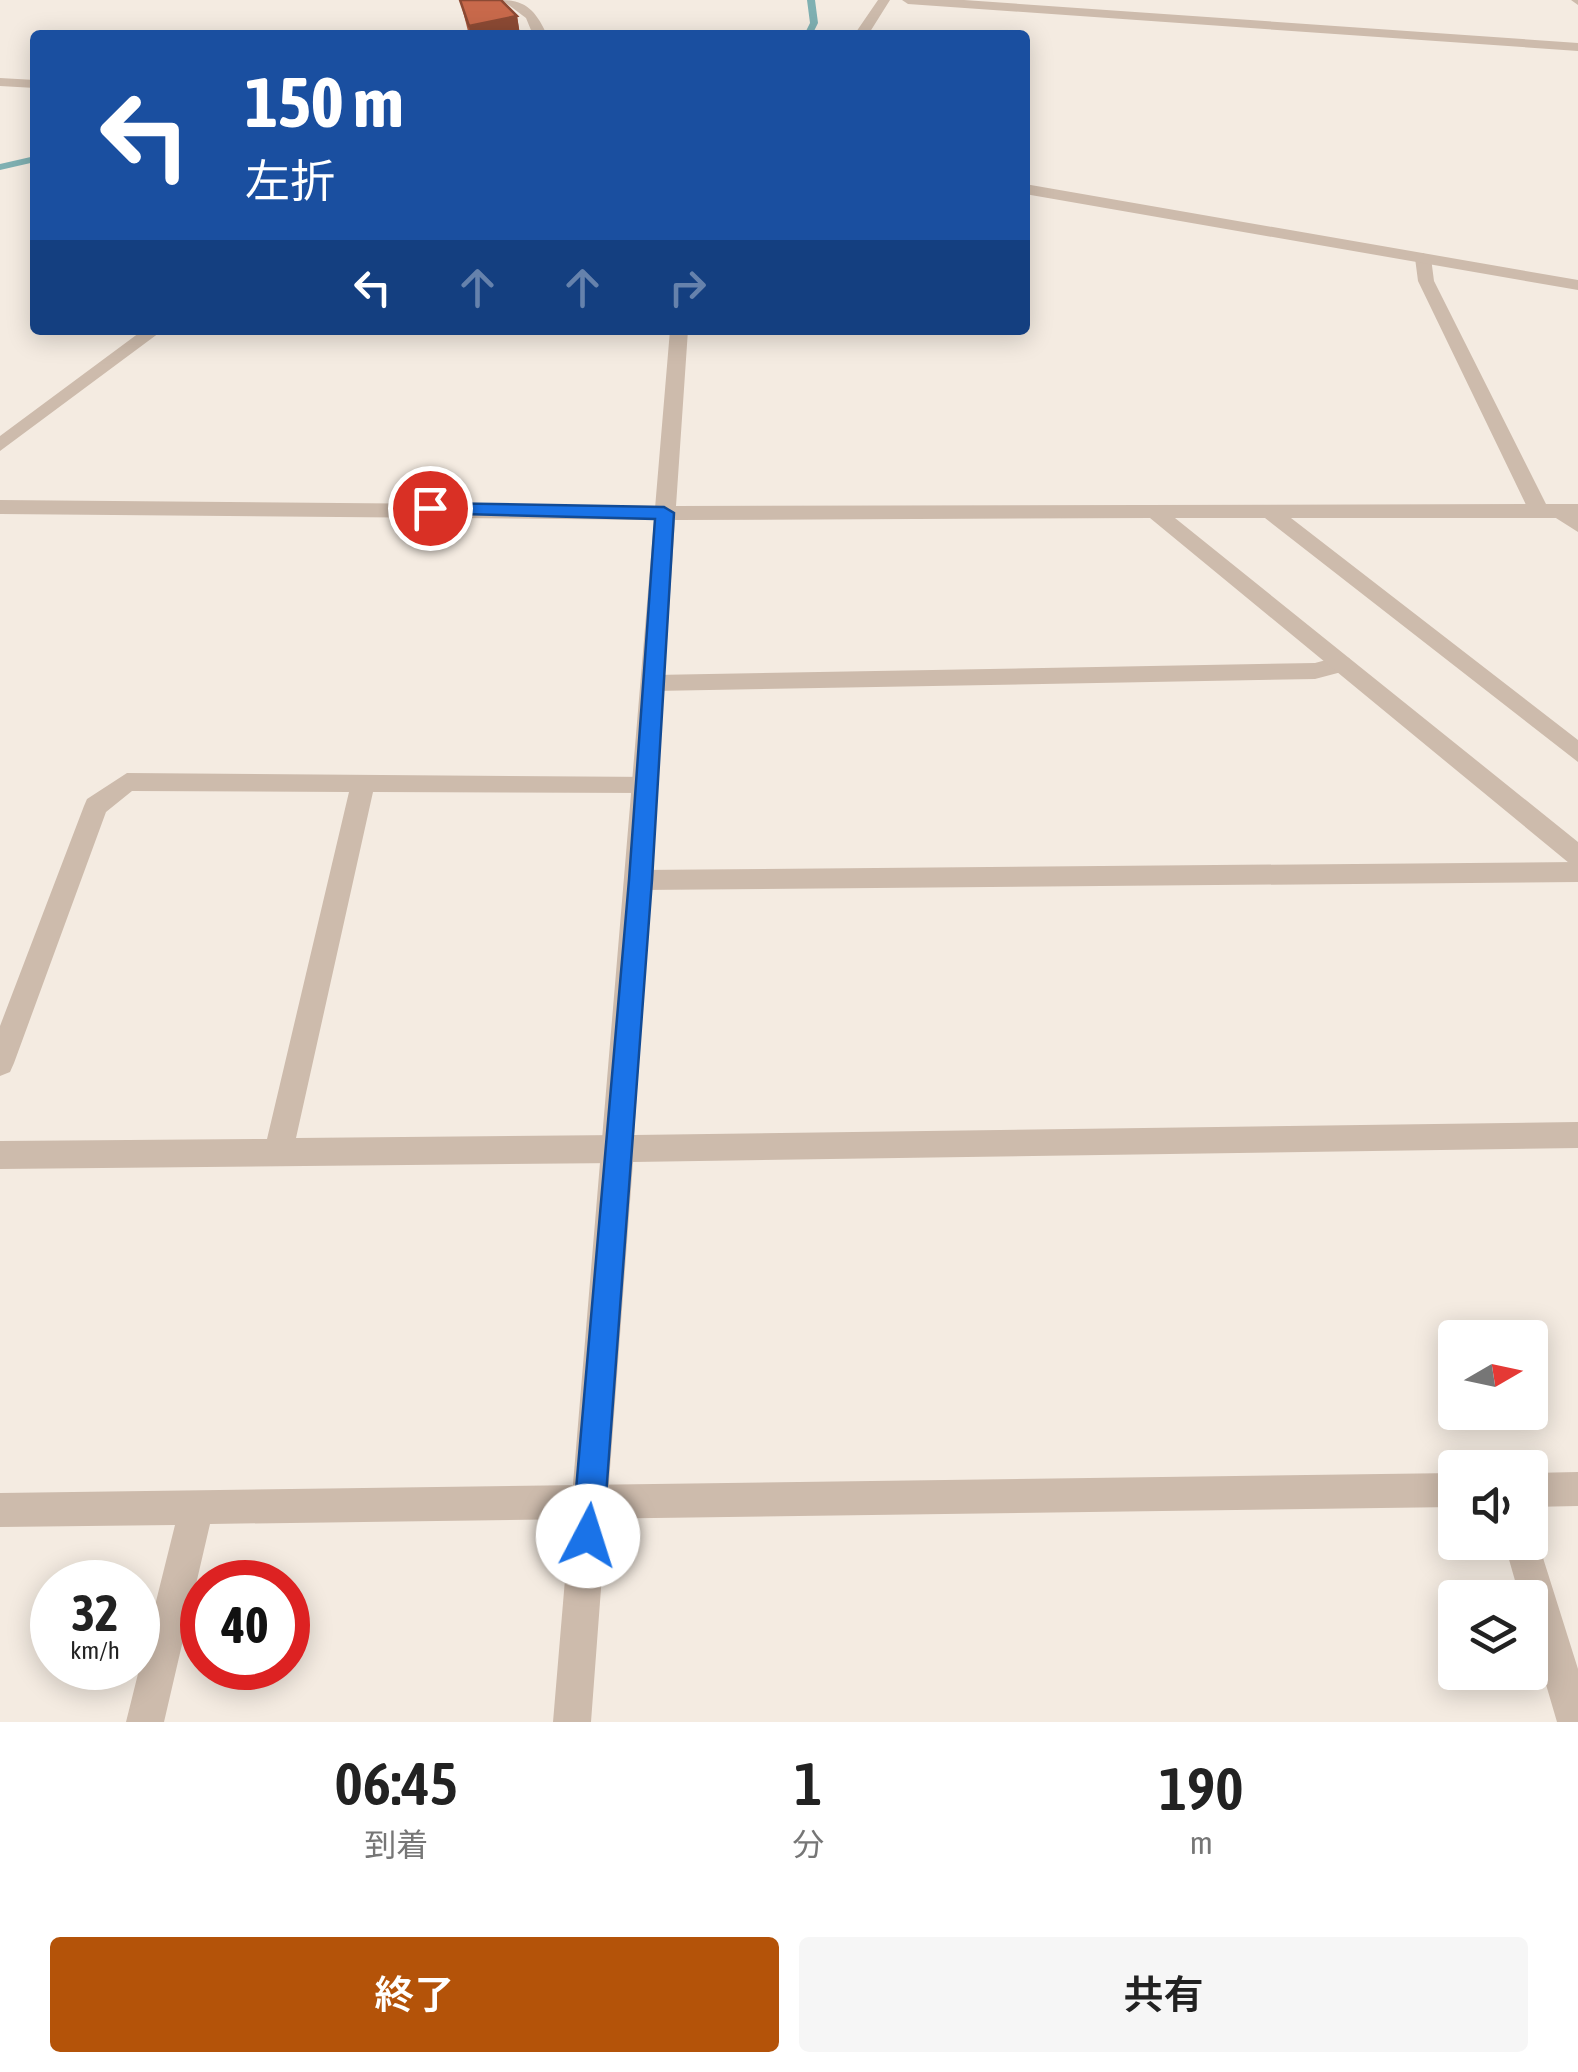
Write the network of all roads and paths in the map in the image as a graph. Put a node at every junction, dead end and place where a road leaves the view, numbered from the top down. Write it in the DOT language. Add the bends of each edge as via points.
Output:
graph roads {
  1 [pos="508,0"];
  2 [pos="884,0"];
  3 [pos="908,0"];
  4 [pos="538,30"];
  5 [pos="864,30"];
  6 [pos="1578,47"];
  7 [pos="0,82"];
  8 [pos="30,84"];
  9 [pos="1030,190"];
  10 [pos="1423,258"];
  11 [pos="1578,285"];
  12 [pos="147,335"];
  13 [pos="679,335"];
  14 [pos="0,445"];
  15 [pos="0,506"];
  16 [pos="1152,510"];
  17 [pos="1547,510"];
  18 [pos="1578,511"];
  19 [pos="664,513"];
  20 [pos="1271,513"];
  21 [pos="1578,525"];
  22 [pos="1340,664"];
  23 [pos="654,683"];
  24 [pos="1578,752"];
  25 [pos="363,782"];
  26 [pos="648,784"];
  27 [pos="1578,856"];
  28 [pos="1578,872"];
  29 [pos="640,880"];
  30 [pos="0,1063"];
  31 [pos="1578,1135"];
  32 [pos="619,1149"];
  33 [pos="279,1150"];
  34 [pos="0,1155"];
  35 [pos="1578,1489"];
  36 [pos="1438,1490"];
  37 [pos="1548,1490"];
  38 [pos="591,1499"];
  39 [pos="0,1510"];
  40 [pos="196,1510"];
  41 [pos="1526,1560"];
  42 [pos="145,1722"];
  43 [pos="572,1722"];
  44 [pos="1576,1722"];
  1 -- 4 [label="street" via="532,16"];
  2 -- 5 [label="street"];
  3 -- 6 [label="street"];
  7 -- 8 [label="street"];
  9 -- 10 [label="street"];
  10 -- 11 [label="street"];
  10 -- 17 [label="street" via="1426,281"];
  12 -- 14 [label="street"];
  13 -- 19 [label="street"];
  15 -- 19 [label="street"];
  16 -- 19 [label="street"];
  16 -- 20 [label="street"];
  16 -- 22 [label="street"];
  17 -- 18 [label="street"];
  17 -- 20 [label="street"];
  17 -- 21 [label="street"];
  19 -- 23 [label="street"];
  20 -- 24 [label="street"];
  22 -- 23 [label="street" via="1316,671"];
  22 -- 27 [label="street"];
  23 -- 26 [label="street"];
  25 -- 26 [label="street"];
  25 -- 30 [label="street" via="127,782 96,806"];
  25 -- 33 [label="street"];
  26 -- 29 [label="street"];
  28 -- 29 [label="street"];
  29 -- 32 [label="street"];
  31 -- 32 [label="street"];
  32 -- 33 [label="street"];
  32 -- 38 [label="street"];
  33 -- 34 [label="street"];
  35 -- 37 [label="street"];
  36 -- 38 [label="street"];
  38 -- 40 [label="street"];
  38 -- 43 [label="street"];
  39 -- 40 [label="street"];
  40 -- 42 [label="street"];
  41 -- 44 [label="street"];
}
